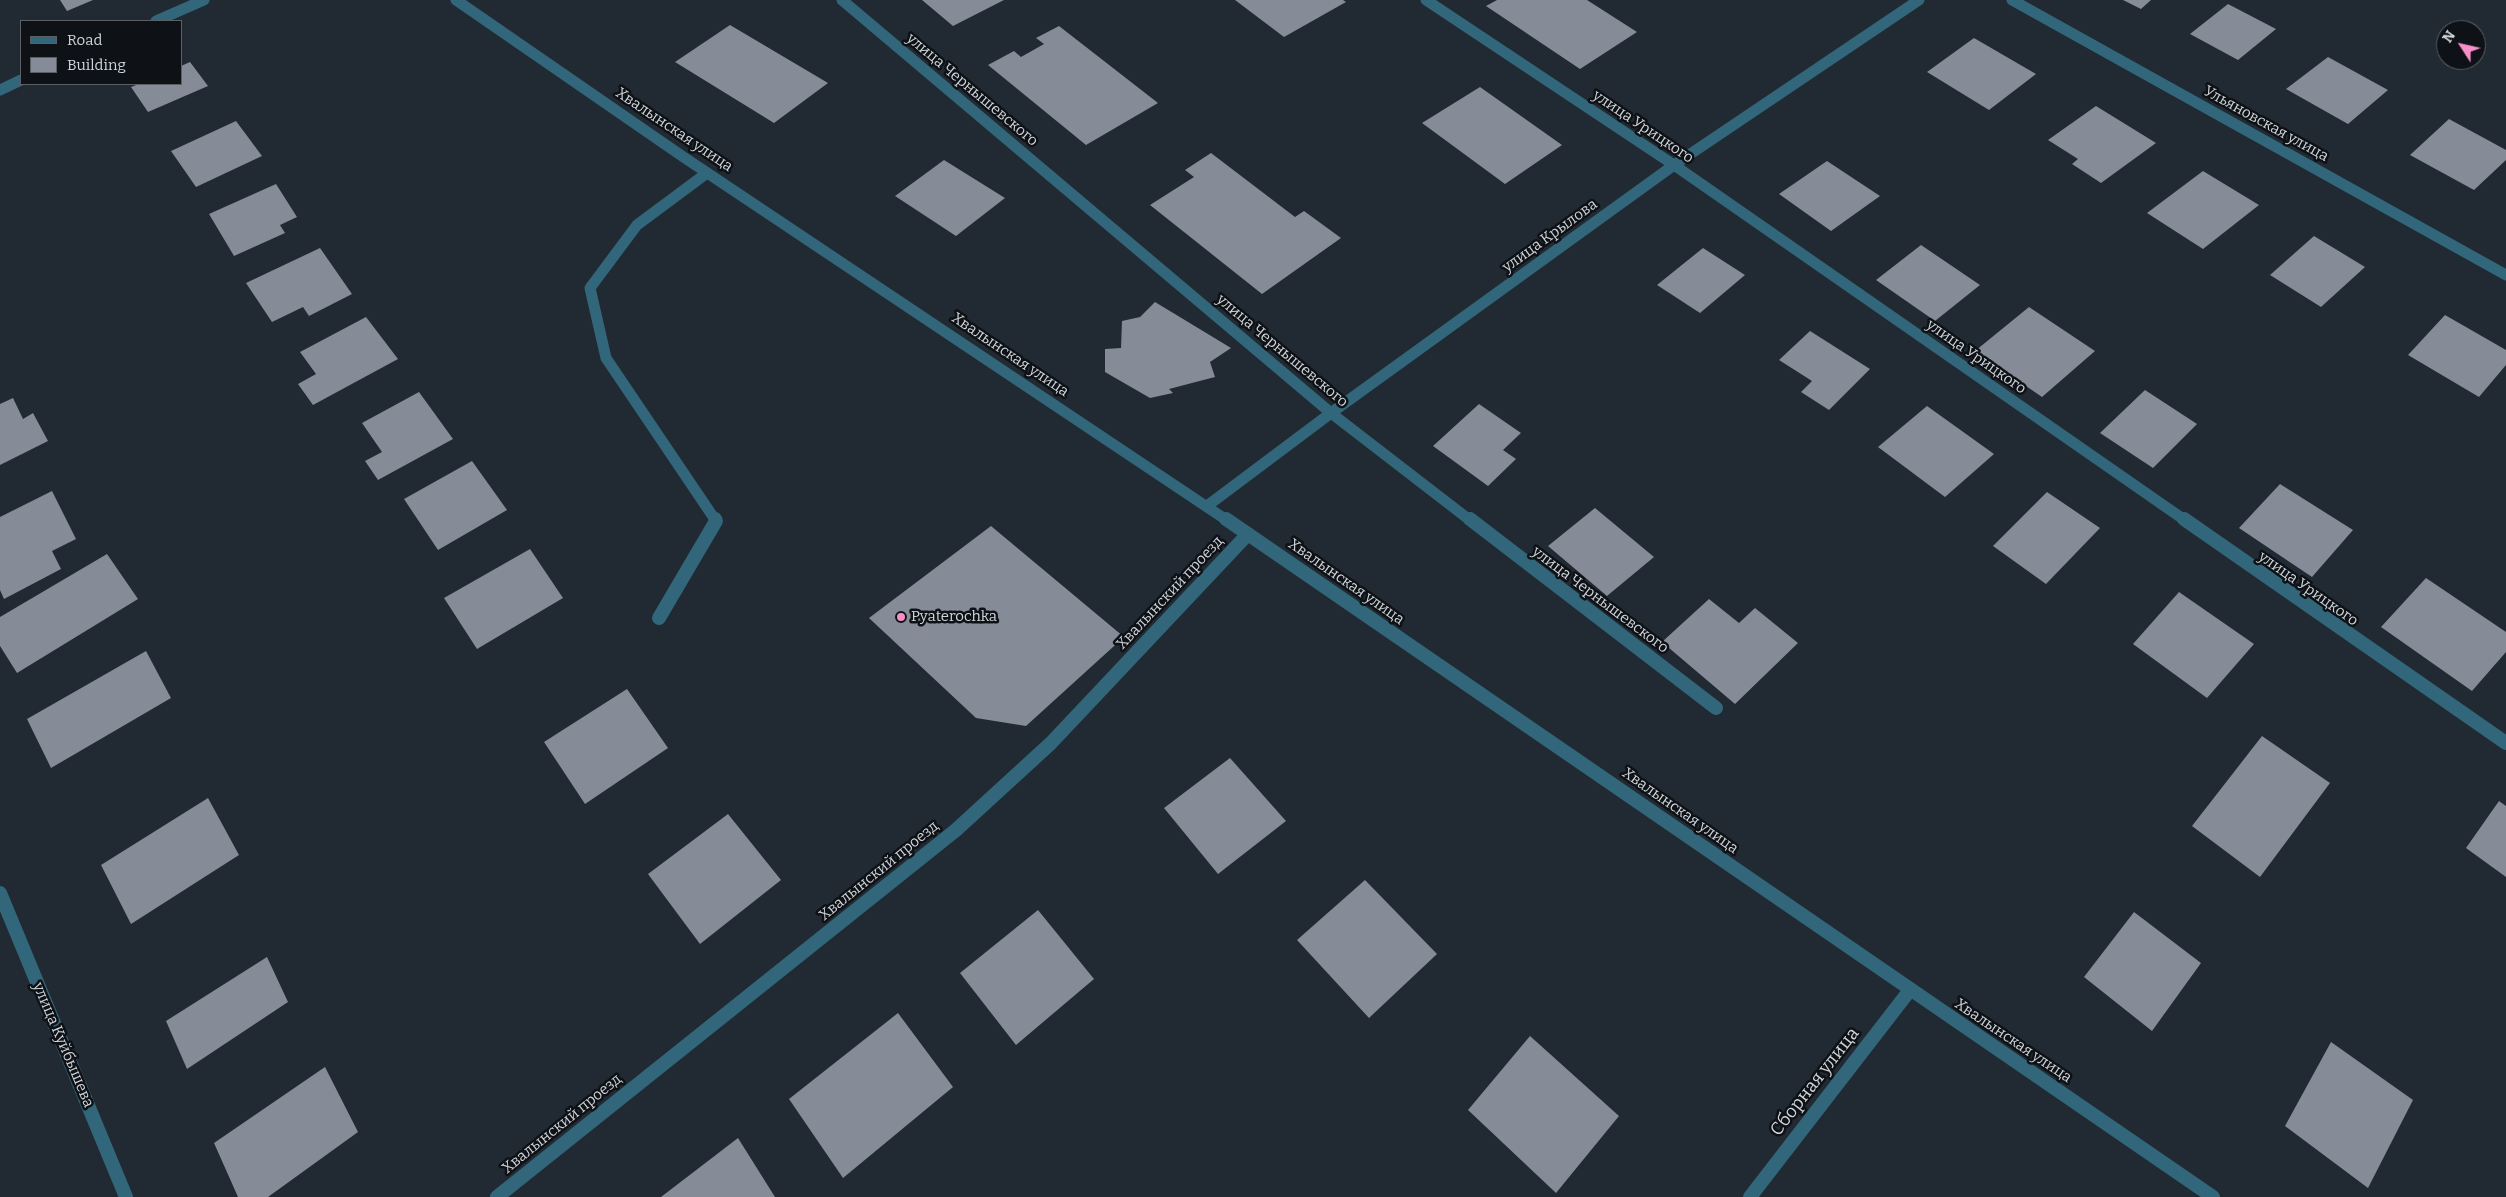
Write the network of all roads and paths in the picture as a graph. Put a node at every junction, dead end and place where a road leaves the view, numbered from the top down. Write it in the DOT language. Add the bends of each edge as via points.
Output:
graph roads {
  1 [pos="204,0"];
  2 [pos="456,0"];
  3 [pos="842,0"];
  4 [pos="1426,0"];
  5 [pos="1918,0"];
  6 [pos="2012,0"];
  7 [pos="158,20"];
  8 [pos="20,80"];
  9 [pos="0,90"];
  10 [pos="1674,165"];
  11 [pos="707,173"];
  12 [pos="2506,275"];
  13 [pos="1331,413"];
  14 [pos="1208,506"];
  15 [pos="1248,534"];
  16 [pos="659,618"];
  17 [pos="1716,708"];
  18 [pos="2506,743"];
  19 [pos="0,893"];
  20 [pos="1910,990"];
  21 [pos="126,1197"];
  22 [pos="497,1197"];
  23 [pos="1750,1197"];
  24 [pos="2213,1197"];
  1 -- 7 [label="street"];
  2 -- 11 [label="street, Хвалынская улица"];
  3 -- 13 [label="street, улица Чернышевского"];
  4 -- 10 [label="street, улица Урицкого"];
  5 -- 10 [label="street, улица Крылова"];
  6 -- 12 [label="street, Ульяновская улица"];
  8 -- 9 [label="street"];
  10 -- 13 [label="street, улица Крылова"];
  10 -- 18 [label="street, улица Урицкого"];
  11 -- 14 [label="street, Хвалынская улица"];
  11 -- 16 [label="street" via="637,225 590,288 606,358 716,522"];
  13 -- 14 [label="street, улица Крылова"];
  13 -- 17 [label="street, улица Чернышевского"];
  14 -- 15 [label="street, Хвалынская улица"];
  15 -- 20 [label="street, Хвалынская улица"];
  15 -- 22 [label="street, Хвалынский проезд" via="1052,743 956,830"];
  19 -- 21 [label="street, улица Куйбышева"];
  20 -- 23 [label="street, Сборная улица"];
  20 -- 24 [label="street, Хвалынская улица"];
}
